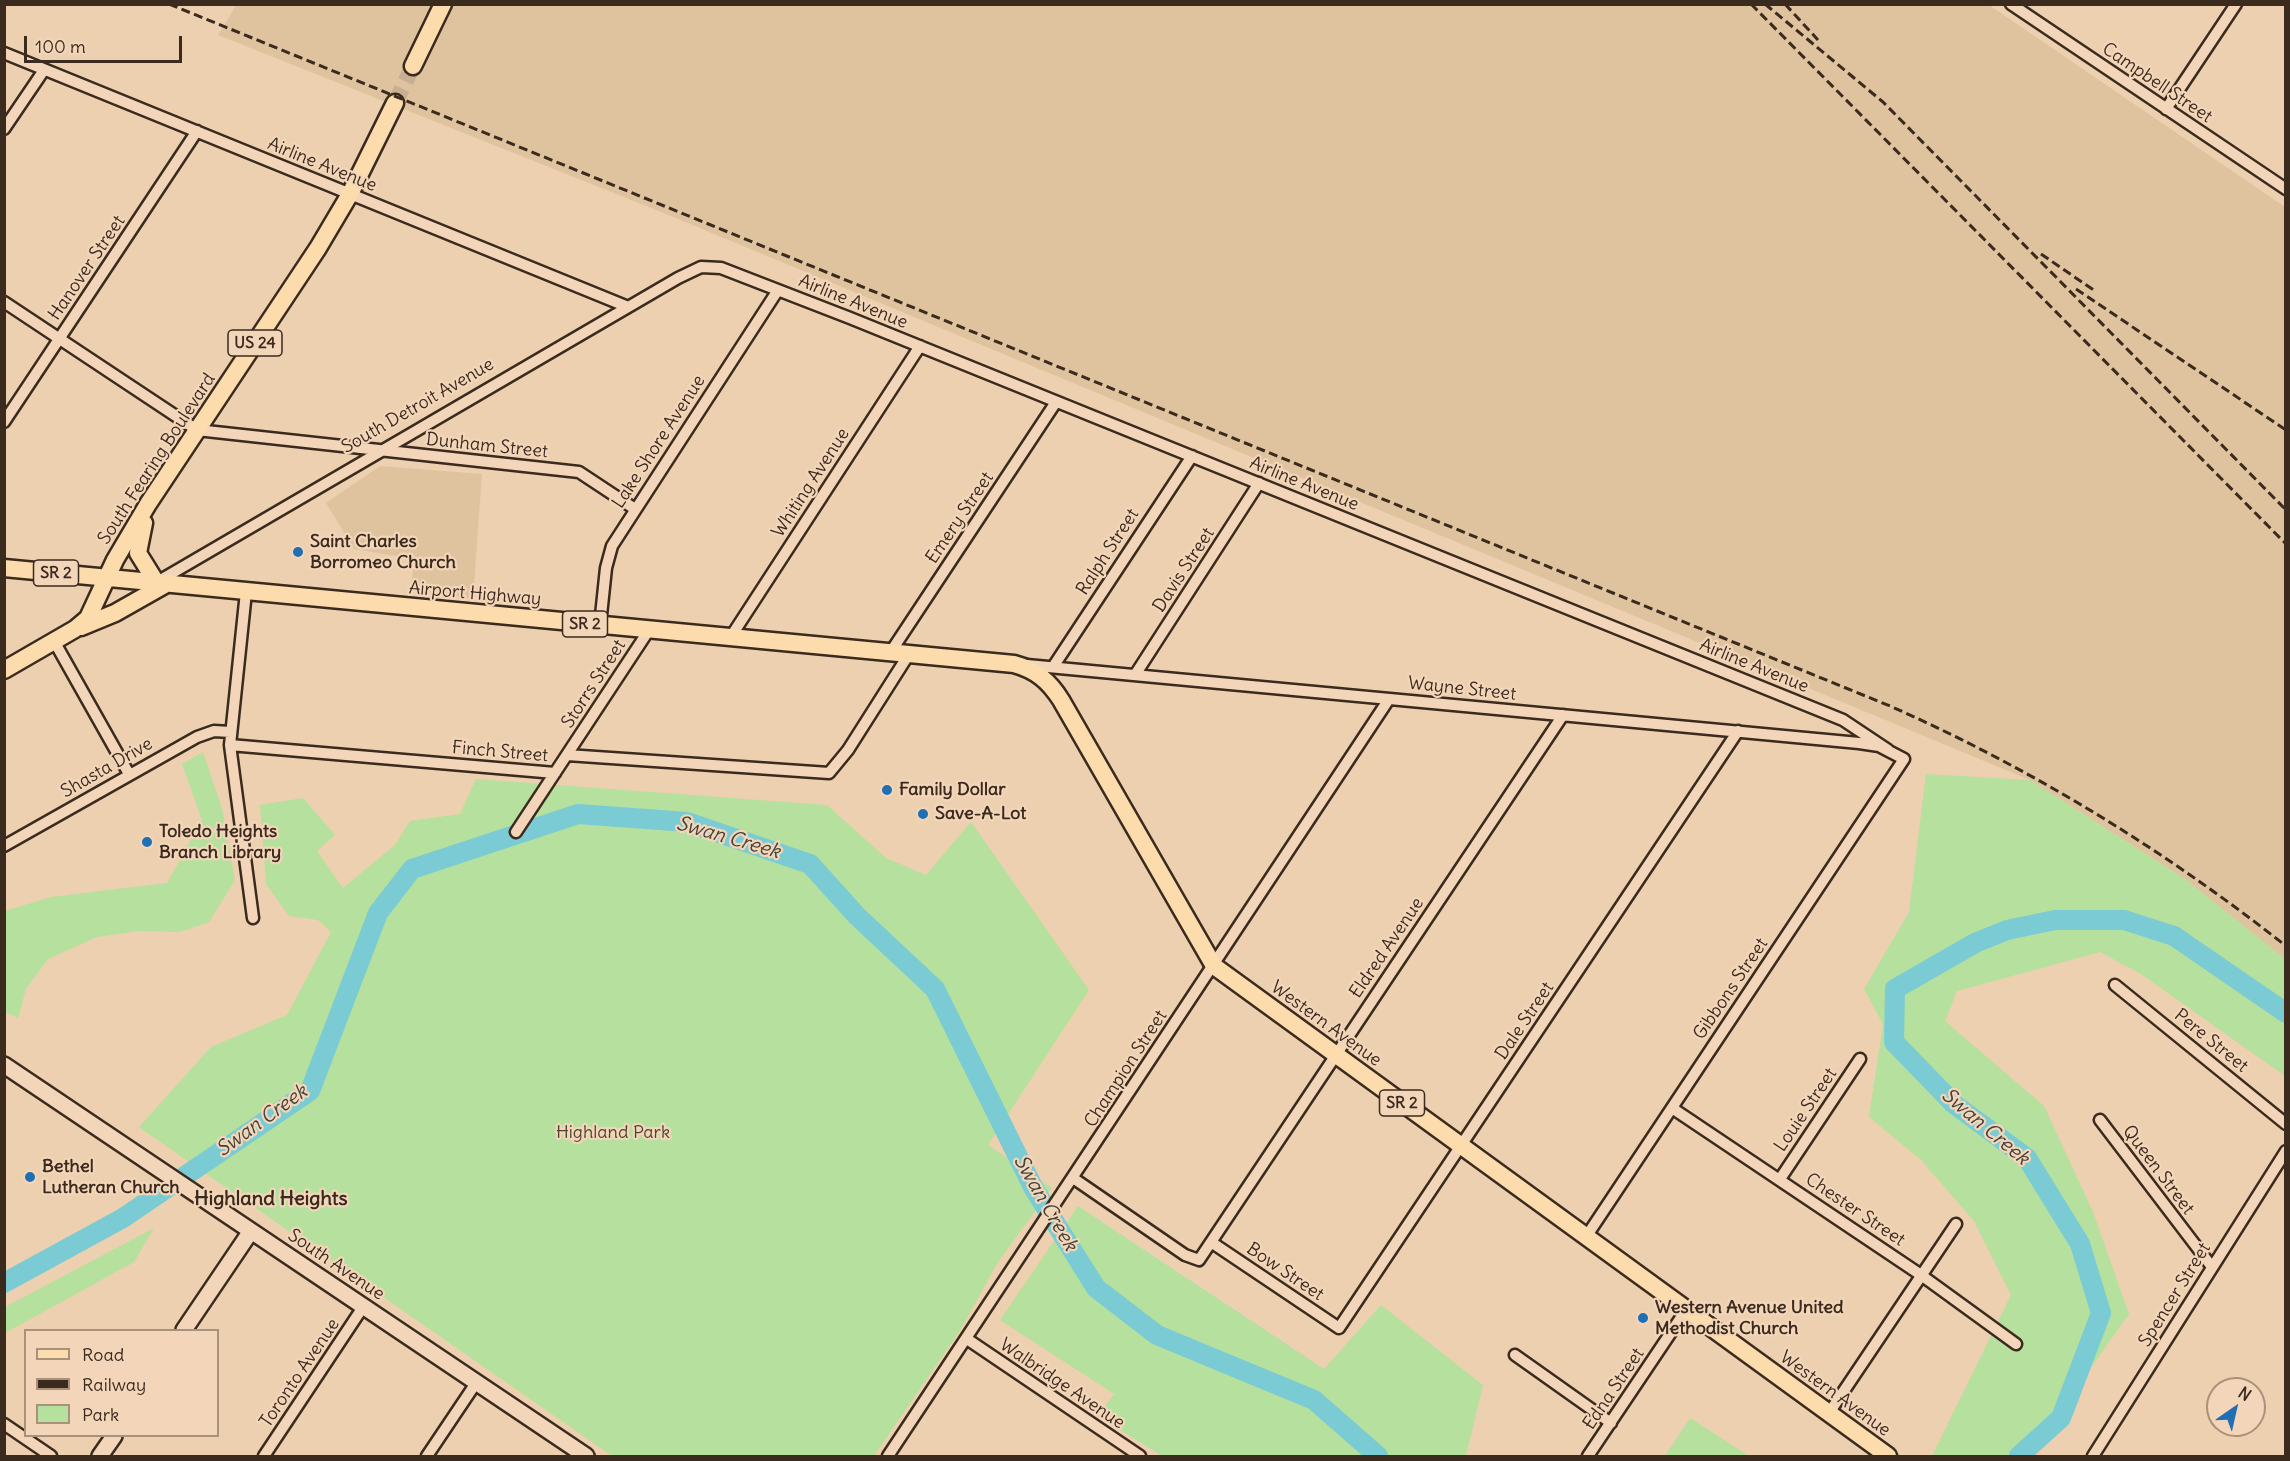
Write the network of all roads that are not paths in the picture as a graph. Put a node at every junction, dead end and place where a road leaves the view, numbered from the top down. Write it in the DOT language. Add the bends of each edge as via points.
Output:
graph roads {
  1 [pos="443,4"];
  2 [pos="2011,4"];
  3 [pos="2236,4"];
  4 [pos="4,54"];
  5 [pos="413,66"];
  6 [pos="44,70"];
  7 [pos="395,103"];
  8 [pos="2166,109"];
  9 [pos="4,129"];
  10 [pos="197,131"];
  11 [pos="2286,189"];
  12 [pos="350,194"];
  13 [pos="700,267"];
  14 [pos="778,290"];
  15 [pos="4,302"];
  16 [pos="628,307"];
  17 [pos="59,339"];
  18 [pos="920,346"];
  19 [pos="1056,402"];
  20 [pos="4,422"];
  21 [pos="197,430"];
  22 [pos="380,451"];
  23 [pos="1192,456"];
  24 [pos="1259,483"];
  25 [pos="148,504"];
  26 [pos="635,509"];
  27 [pos="4,568"];
  28 [pos="107,578"];
  29 [pos="162,582"];
  30 [pos="246,592"];
  31 [pos="600,625"];
  32 [pos="75,629"];
  33 [pos="649,630"];
  34 [pos="730,638"];
  35 [pos="54,641"];
  36 [pos="890,653"];
  37 [pos="909,654"];
  38 [pos="1014,664"];
  39 [pos="1053,667"];
  40 [pos="4,670"];
  41 [pos="1135,675"];
  42 [pos="1389,699"];
  43 [pos="1563,715"];
  44 [pos="1738,731"];
  45 [pos="230,732"];
  46 [pos="230,745"];
  47 [pos="1888,750"];
  48 [pos="567,755"];
  49 [pos="1904,759"];
  50 [pos="555,773"];
  51 [pos="129,774"];
  52 [pos="516,832"];
  53 [pos="4,846"];
  54 [pos="253,918"];
  55 [pos="1214,966"];
  56 [pos="2115,986"];
  57 [pos="1336,1055"];
  58 [pos="1860,1059"];
  59 [pos="4,1065"];
  60 [pos="1672,1108"];
  61 [pos="2100,1120"];
  62 [pos="2286,1124"];
  63 [pos="1462,1146"];
  64 [pos="2286,1151"];
  65 [pos="1074,1178"];
  66 [pos="1780,1179"];
  67 [pos="1956,1224"];
  68 [pos="251,1231"];
  69 [pos="1586,1236"];
  70 [pos="1211,1242"];
  71 [pos="2212,1267"];
  72 [pos="1921,1275"];
  73 [pos="363,1307"];
  74 [pos="1686,1310"];
  75 [pos="1339,1328"];
  76 [pos="185,1329"];
  77 [pos="967,1339"];
  78 [pos="2016,1344"];
  79 [pos="1515,1355"];
  80 [pos="476,1383"];
  81 [pos="1829,1413"];
  82 [pos="1611,1423"];
  83 [pos="4,1424"];
  84 [pos="113,1437"];
  85 [pos="51,1456"];
  86 [pos="100,1456"];
  87 [pos="264,1456"];
  88 [pos="427,1456"];
  89 [pos="586,1456"];
  90 [pos="888,1456"];
  91 [pos="1140,1456"];
  92 [pos="1588,1456"];
  93 [pos="1888,1456"];
  94 [pos="2093,1456"];
  1 -- 5 [label="main road"];
  2 -- 8 [label="street, Campbell Street"];
  3 -- 8 [label="street"];
  4 -- 6 [label="street, Airline Avenue"];
  6 -- 9 [label="street"];
  6 -- 10 [label="street, Airline Avenue"];
  7 -- 12 [label="main road, South Fearing Boulevard / US 24"];
  8 -- 11 [label="street, Campbell Street"];
  10 -- 12 [label="street, Airline Avenue"];
  10 -- 17 [label="street, Hanover Street"];
  12 -- 16 [label="street, Airline Avenue"];
  12 -- 21 [label="main road, South Fearing Boulevard / US 24"];
  13 -- 14 [label="street, Airline Avenue" via="721,268"];
  13 -- 16 [label="street, South Detroit Avenue"];
  14 -- 18 [label="street, Airline Avenue"];
  14 -- 26 [label="street, Lake Shore Avenue"];
  15 -- 17 [label="street, Dunham Street"];
  16 -- 22 [label="street, South Detroit Avenue"];
  17 -- 20 [label="street, Hanover Street"];
  17 -- 21 [label="street, Dunham Street"];
  18 -- 19 [label="street, Airline Avenue"];
  18 -- 34 [label="street, Whiting Avenue"];
  19 -- 23 [label="street, Airline Avenue"];
  19 -- 36 [label="street, Emery Street"];
  21 -- 22 [label="street, Dunham Street"];
  21 -- 25 [label="main road, South Fearing Boulevard / US 24"];
  22 -- 26 [label="street, Dunham Street" via="579,472"];
  22 -- 29 [label="street, South Detroit Avenue"];
  23 -- 24 [label="street, Airline Avenue"];
  23 -- 39 [label="street, Ralph Street"];
  24 -- 41 [label="street, Davis Street"];
  24 -- 47 [label="street, Airline Avenue" via="1843,720"];
  25 -- 28 [label="main road, South Fearing Boulevard / US 24"];
  25 -- 29 [label="main road" via="138,553"];
  26 -- 31 [label="street, Lake Shore Avenue" via="612,546"];
  27 -- 28 [label="main road, Airport Highway / SR 2"];
  28 -- 29 [label="main road, Airport Highway / SR 2"];
  28 -- 32 [label="main road, South Fearing Boulevard / US 24" via="94,608"];
  29 -- 30 [label="main road, Airport Highway / SR 2"];
  29 -- 32 [label="main road" via="115,614"];
  30 -- 31 [label="main road, Airport Highway / SR 2"];
  30 -- 45 [label="street"];
  31 -- 33 [label="main road, Airport Highway / SR 2"];
  32 -- 35 [label="main road, South Fearing Boulevard / US 24"];
  33 -- 34 [label="main road, Airport Highway / SR 2"];
  33 -- 48 [label="street, Storrs Street"];
  34 -- 36 [label="main road, Airport Highway / SR 2"];
  35 -- 40 [label="main road, US 24"];
  35 -- 51 [label="street"];
  36 -- 37 [label="main road, Airport Highway / SR 2"];
  37 -- 38 [label="main road, Airport Highway / SR 2"];
  37 -- 48 [label="street, Finch Street" via="848,750 829,772"];
  38 -- 39 [label="street, Wayne Street"];
  38 -- 55 [label="main road, Western Avenue / SR 2" via="1035,671 1057,693"];
  39 -- 41 [label="street, Wayne Street"];
  41 -- 42 [label="street, Wayne Street"];
  42 -- 43 [label="street, Wayne Street"];
  42 -- 55 [label="street, Champion Street"];
  43 -- 44 [label="street, Wayne Street"];
  43 -- 57 [label="street, Eldred Avenue"];
  44 -- 47 [label="street, Wayne Street" via="1859,743"];
  44 -- 63 [label="street, Dale Street"];
  45 -- 46 [label="street"];
  45 -- 51 [label="street, Shasta Drive" via="214,731 197,737"];
  46 -- 50 [label="street, Finch Street"];
  46 -- 54 [label="street"];
  47 -- 49 [label="street, Wayne Street"];
  48 -- 50 [label="street, Finch Street"];
  49 -- 60 [label="street, Gibbons Street"];
  50 -- 52 [label="street"];
  51 -- 53 [label="street, Shasta Drive"];
  55 -- 57 [label="main road, Western Avenue / SR 2"];
  55 -- 65 [label="street, Champion Street"];
  56 -- 62 [label="street, Pere Street"];
  57 -- 63 [label="main road, Western Avenue / SR 2"];
  57 -- 70 [label="street, Eldred Avenue"];
  58 -- 66 [label="street, Louie Street"];
  59 -- 68 [label="street, South Avenue"];
  60 -- 66 [label="street, Chester Street"];
  60 -- 69 [label="street, Gibbons Street"];
  61 -- 71 [label="street, Queen Street"];
  63 -- 69 [label="main road, Western Avenue / SR 2"];
  63 -- 75 [label="street, Dale Street"];
  64 -- 71 [label="street, Spencer Street"];
  65 -- 70 [label="street, Eldred Avenue" via="1185,1256 1199,1260"];
  65 -- 77 [label="street, Champion Street"];
  66 -- 72 [label="street, Chester Street"];
  67 -- 72 [label="street"];
  68 -- 73 [label="street, South Avenue"];
  68 -- 76 [label="street"];
  69 -- 74 [label="main road, Western Avenue / SR 2"];
  70 -- 75 [label="street, Bow Street"];
  71 -- 94 [label="street, Spencer Street"];
  72 -- 78 [label="street, Chester Street"];
  72 -- 81 [label="street"];
  73 -- 80 [label="street, South Avenue"];
  73 -- 87 [label="street, Toronto Avenue"];
  74 -- 81 [label="main road, Western Avenue / SR 2"];
  74 -- 82 [label="street, Edna Street"];
  77 -- 90 [label="street, Champion Street"];
  77 -- 91 [label="street, Walbridge Avenue"];
  79 -- 82 [label="street"];
  80 -- 88 [label="street"];
  80 -- 89 [label="street, South Avenue"];
  81 -- 93 [label="main road, Western Avenue / SR 2"];
  82 -- 92 [label="street, Edna Street"];
  83 -- 85 [label="street"];
  84 -- 86 [label="street"];
}
